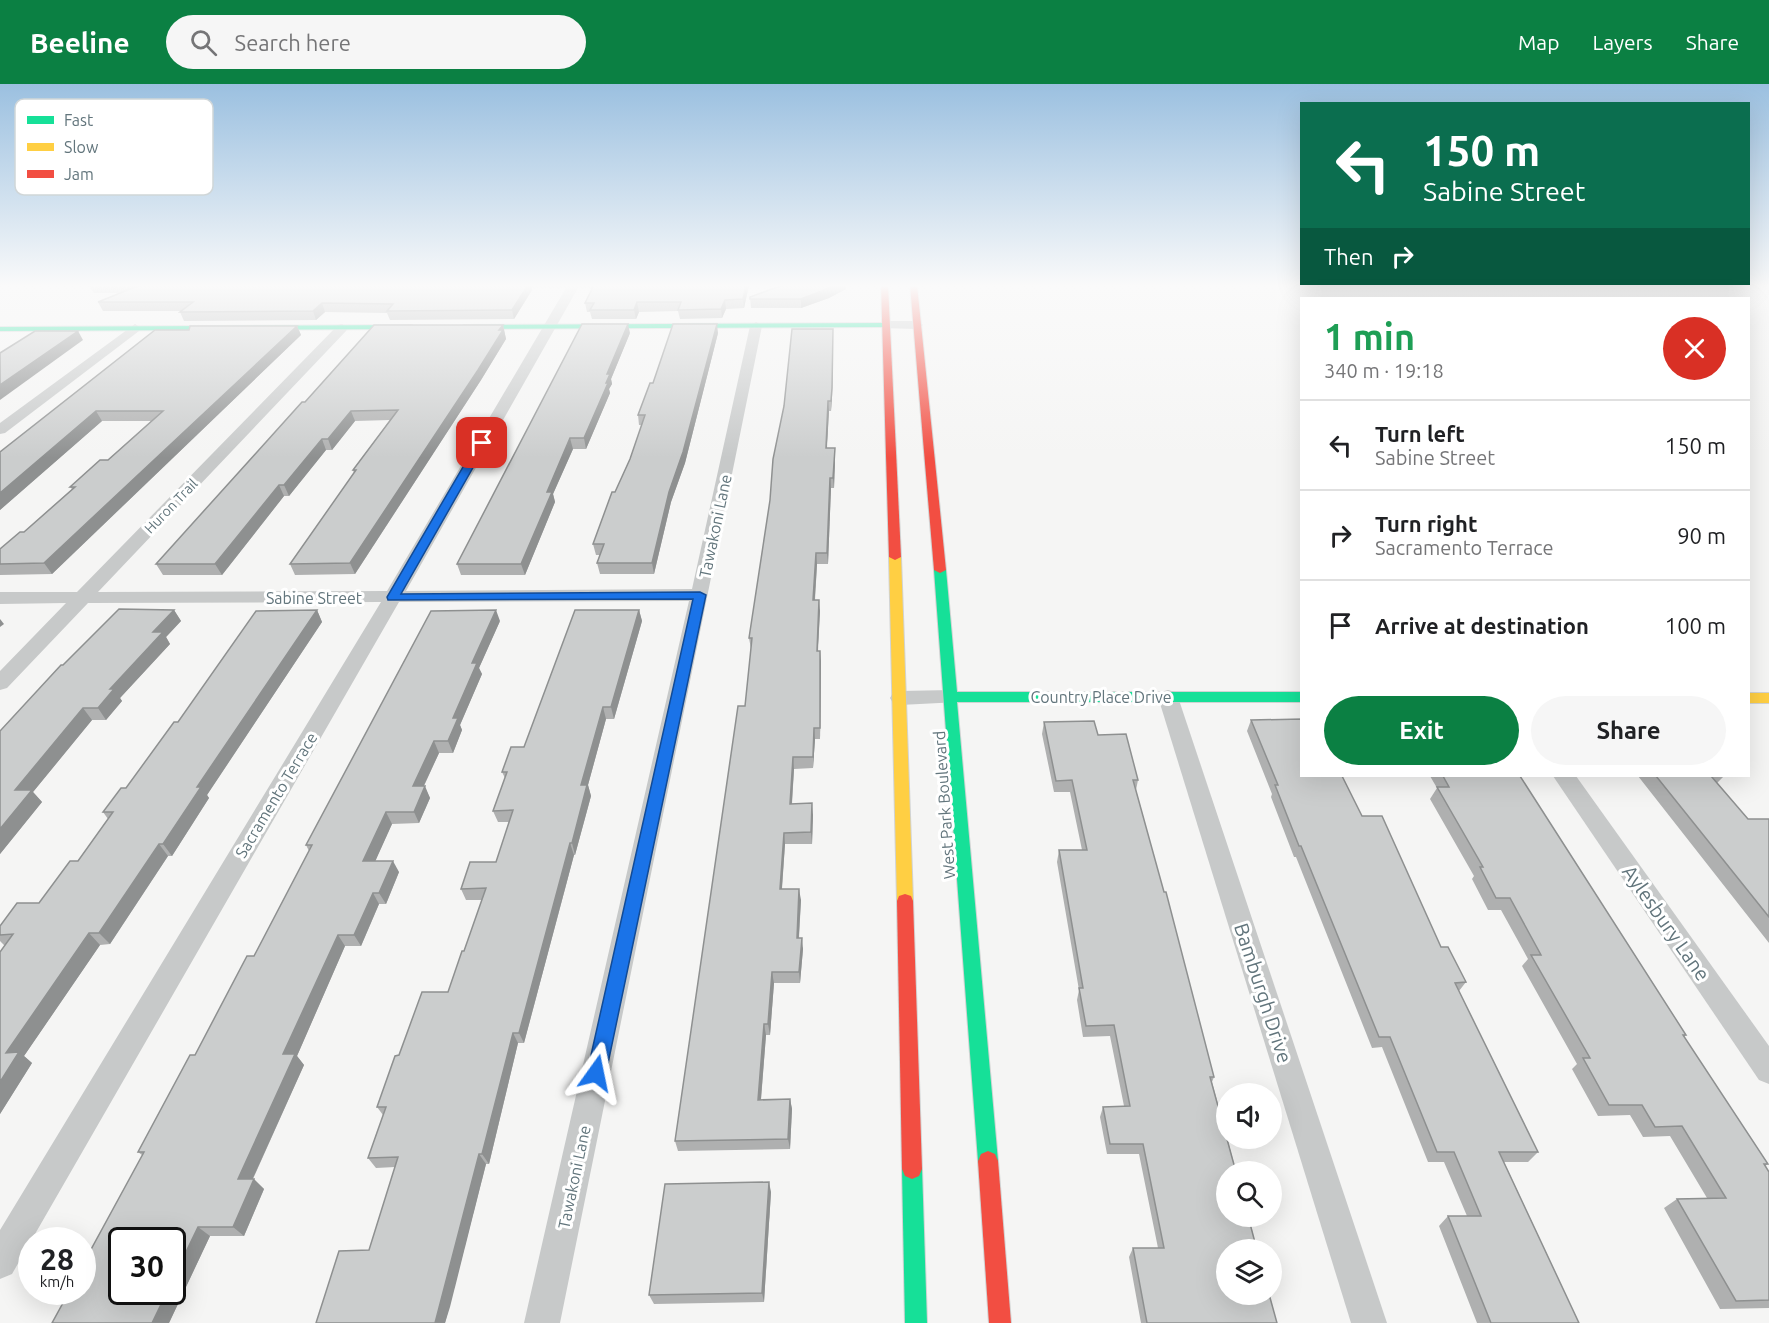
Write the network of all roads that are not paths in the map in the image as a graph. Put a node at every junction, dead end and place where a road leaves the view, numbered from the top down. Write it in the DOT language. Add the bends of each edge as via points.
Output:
graph roads {
  1 [pos="115,343"];
  2 [pos="328,343"];
  3 [pos="540,343"];
  4 [pos="752,343"];
  5 [pos="886,343"];
  6 [pos="919,343"];
  7 [pos="0,430"];
  8 [pos="700,595"];
  9 [pos="393,597"];
  10 [pos="0,598"];
  11 [pos="83,598"];
  12 [pos="0,683"];
  13 [pos="952,697"];
  14 [pos="1168,697"];
  15 [pos="1300,697"];
  16 [pos="900,698"];
  17 [pos="1750,698"];
  18 [pos="1769,698"];
  19 [pos="1565,777"];
  20 [pos="1769,1070"];
  21 [pos="0,1262"];
  22 [pos="542,1323"];
  23 [pos="916,1323"];
  24 [pos="1000,1323"];
  25 [pos="1369,1323"];
  1 -- 7 [label="street"];
  2 -- 11 [label="street, Huron Trail"];
  3 -- 9 [label="street, Sacramento Terrace"];
  4 -- 8 [label="street, Tawakoni Lane"];
  5 -- 16 [label="main road"];
  6 -- 13 [label="main road, West Park Boulevard"];
  8 -- 9 [label="street, Sabine Street"];
  8 -- 22 [label="street, Tawakoni Lane"];
  9 -- 11 [label="street, Sabine Street"];
  9 -- 21 [label="street, Sacramento Terrace"];
  10 -- 11 [label="street, Sabine Street"];
  11 -- 12 [label="street, Huron Trail"];
  13 -- 14 [label="main road, Country Place Drive"];
  13 -- 16 [label="street, Country Place Drive"];
  13 -- 24 [label="main road, West Park Boulevard"];
  14 -- 15 [label="main road, Country Place Drive"];
  14 -- 25 [label="street, Bamburgh Drive"];
  16 -- 23 [label="main road"];
  17 -- 18 [label="main road"];
  19 -- 20 [label="street, Aylesbury Lane"];
}
